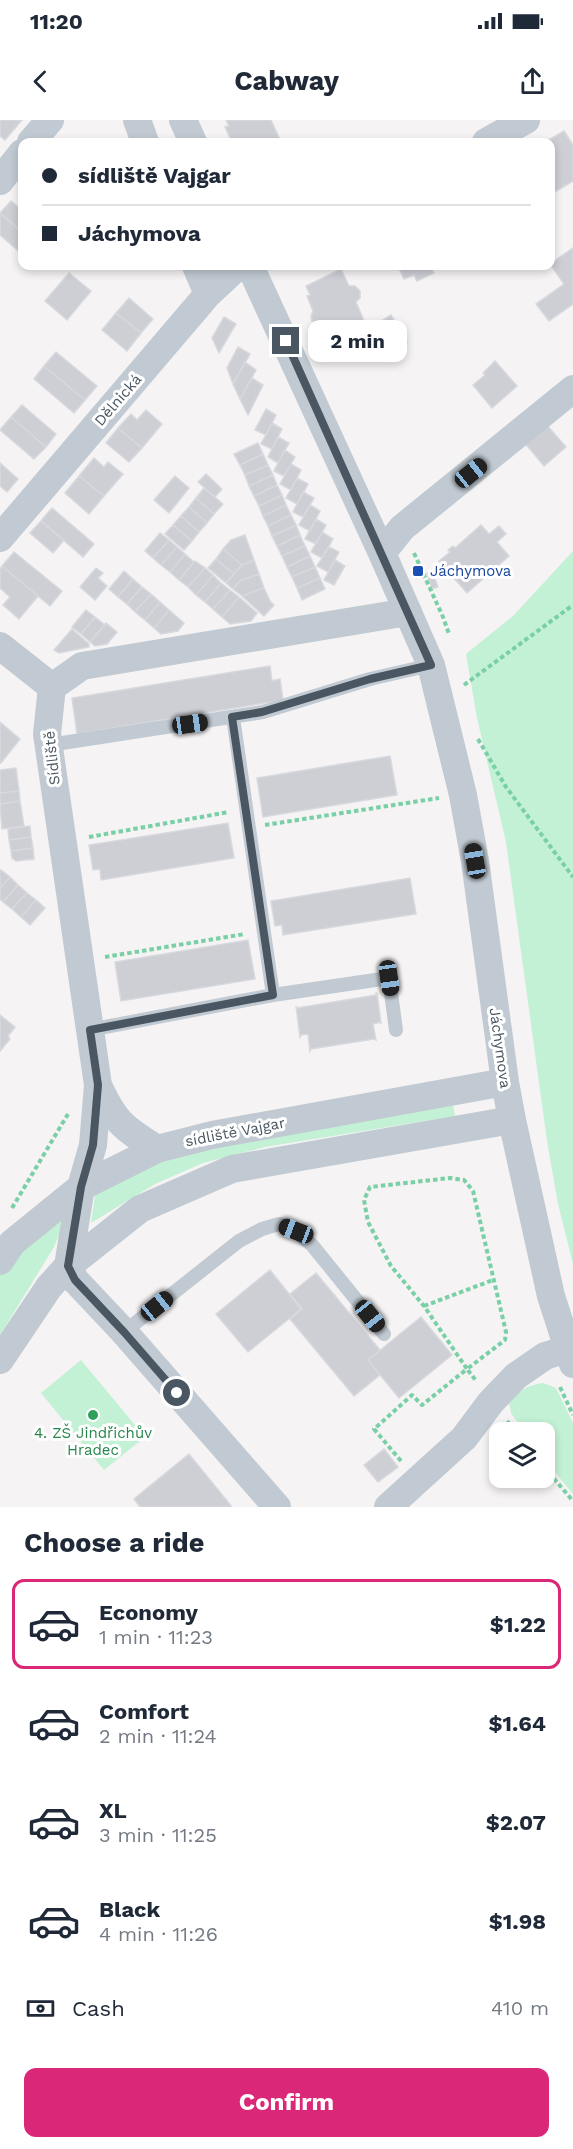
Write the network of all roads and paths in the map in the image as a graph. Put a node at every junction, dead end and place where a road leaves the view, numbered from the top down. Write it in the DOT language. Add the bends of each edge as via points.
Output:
graph roads {
  1 [pos="50,120"];
  2 [pos="137,120"];
  3 [pos="183,120"];
  4 [pos="526,120"];
  5 [pos="34,138"];
  6 [pos="144,138"];
  7 [pos="191,138"];
  8 [pos="493,138"];
  9 [pos="18,158"];
  10 [pos="0,181"];
  11 [pos="198,270"];
  12 [pos="249,270"];
  13 [pos="253,270"];
  14 [pos="208,294"];
  15 [pos="573,389"];
  16 [pos="0,538"];
  17 [pos="382,553"];
  18 [pos="573,605"];
  19 [pos="408,612"];
  20 [pos="0,646"];
  21 [pos="431,665"];
  22 [pos="464,685"];
  23 [pos="52,687"];
  24 [pos="232,717"];
  25 [pos="477,736"];
  26 [pos="48,745"];
  27 [pos="446,797"];
  28 [pos="245,810"];
  29 [pos="265,825"];
  30 [pos="88,837"];
  31 [pos="573,877"];
  32 [pos="263,931"];
  33 [pos="104,957"];
  34 [pos="273,995"];
  35 [pos="90,1030"];
  36 [pos="396,1030"];
  37 [pos="505,1082"];
  38 [pos="98,1085"];
  39 [pos="72,1108"];
  40 [pos="512,1120"];
  41 [pos="157,1149"];
  42 [pos="81,1187"];
  43 [pos="8,1215"];
  44 [pos="0,1261"];
  45 [pos="68,1266"];
  46 [pos="493,1280"];
  47 [pos="424,1306"];
  48 [pos="124,1332"];
  49 [pos="384,1334"];
  50 [pos="570,1357"];
  51 [pos="0,1360"];
  52 [pos="467,1369"];
  53 [pos="491,1402"];
  54 [pos="417,1480"];
  55 [pos="555,1480"];
  56 [pos="573,1501"];
  57 [pos="277,1507"];
  58 [pos="388,1507"];
  1 -- 5 [label="street"];
  2 -- 6 [label="street"];
  3 -- 7 [label="street"];
  4 -- 8 [label="street"];
  9 -- 10 [label="street"];
  11 -- 14 [label="street"];
  12 -- 14 [label="street, Dělnická"];
  13 -- 17 [label="street, Jáchymova"];
  14 -- 16 [label="street, Dělnická"];
  15 -- 17 [label="street" via="402,528"];
  17 -- 19 [label="street, Jáchymova"];
  18 -- 22 [label="path"];
  19 -- 21 [label="street, Jáchymova"];
  19 -- 23 [label="street" via="82,666"];
  20 -- 23 [label="street"];
  21 -- 24 [label="lane"];
  21 -- 37 [label="street, Jáchymova" via="475,861"];
  23 -- 26 [label="street, Sídliště"];
  24 -- 26 [label="lane"];
  24 -- 28 [label="lane"];
  25 -- 31 [label="path" via="506,787"];
  26 -- 35 [label="street, Sídliště"];
  27 -- 29 [label="path"];
  28 -- 30 [label="path"];
  28 -- 32 [label="lane"];
  32 -- 33 [label="path"];
  32 -- 34 [label="lane"];
  34 -- 35 [label="lane"];
  34 -- 36 [label="lane" via="389,978"];
  35 -- 38 [label="street, Sídliště"];
  37 -- 40 [label="street, Jáchymova"];
  37 -- 41 [label="street, sídliště Vajgar" via="212,1135"];
  38 -- 41 [label="street" via="109,1110 126,1130"];
  38 -- 42 [label="street" via="93,1145"];
  39 -- 43 [label="path"];
  40 -- 45 [label="street" via="232,1168 140,1209"];
  40 -- 50 [label="street, Jáchymova" via="551,1296"];
  41 -- 42 [label="street, sídliště Vajgar"];
  42 -- 44 [label="street, sídliště Vajgar" via="12,1243"];
  42 -- 45 [label="street"];
  45 -- 48 [label="street" via="75,1280"];
  45 -- 51 [label="street" via="49,1287"];
  46 -- 47 [label="path"];
  46 -- 47 [label="path" via="473,1191 464,1180 450,1178 370,1187 364,1200 368,1222 391,1266"];
  46 -- 52 [label="path" via="505,1340"];
  47 -- 52 [label="path"];
  48 -- 49 [label="lane" via="239,1240 279,1224 296,1231 312,1245"];
  48 -- 57 [label="street"];
  50 -- 53 [label="street" via="545,1356 516,1376"];
  52 -- 53 [label="path"];
  52 -- 54 [label="path" via="422,1405 412,1395 374,1429"];
  53 -- 54 [label="street" via="464,1438"];
  54 -- 58 [label="street"];
  55 -- 56 [label="path"];
}
